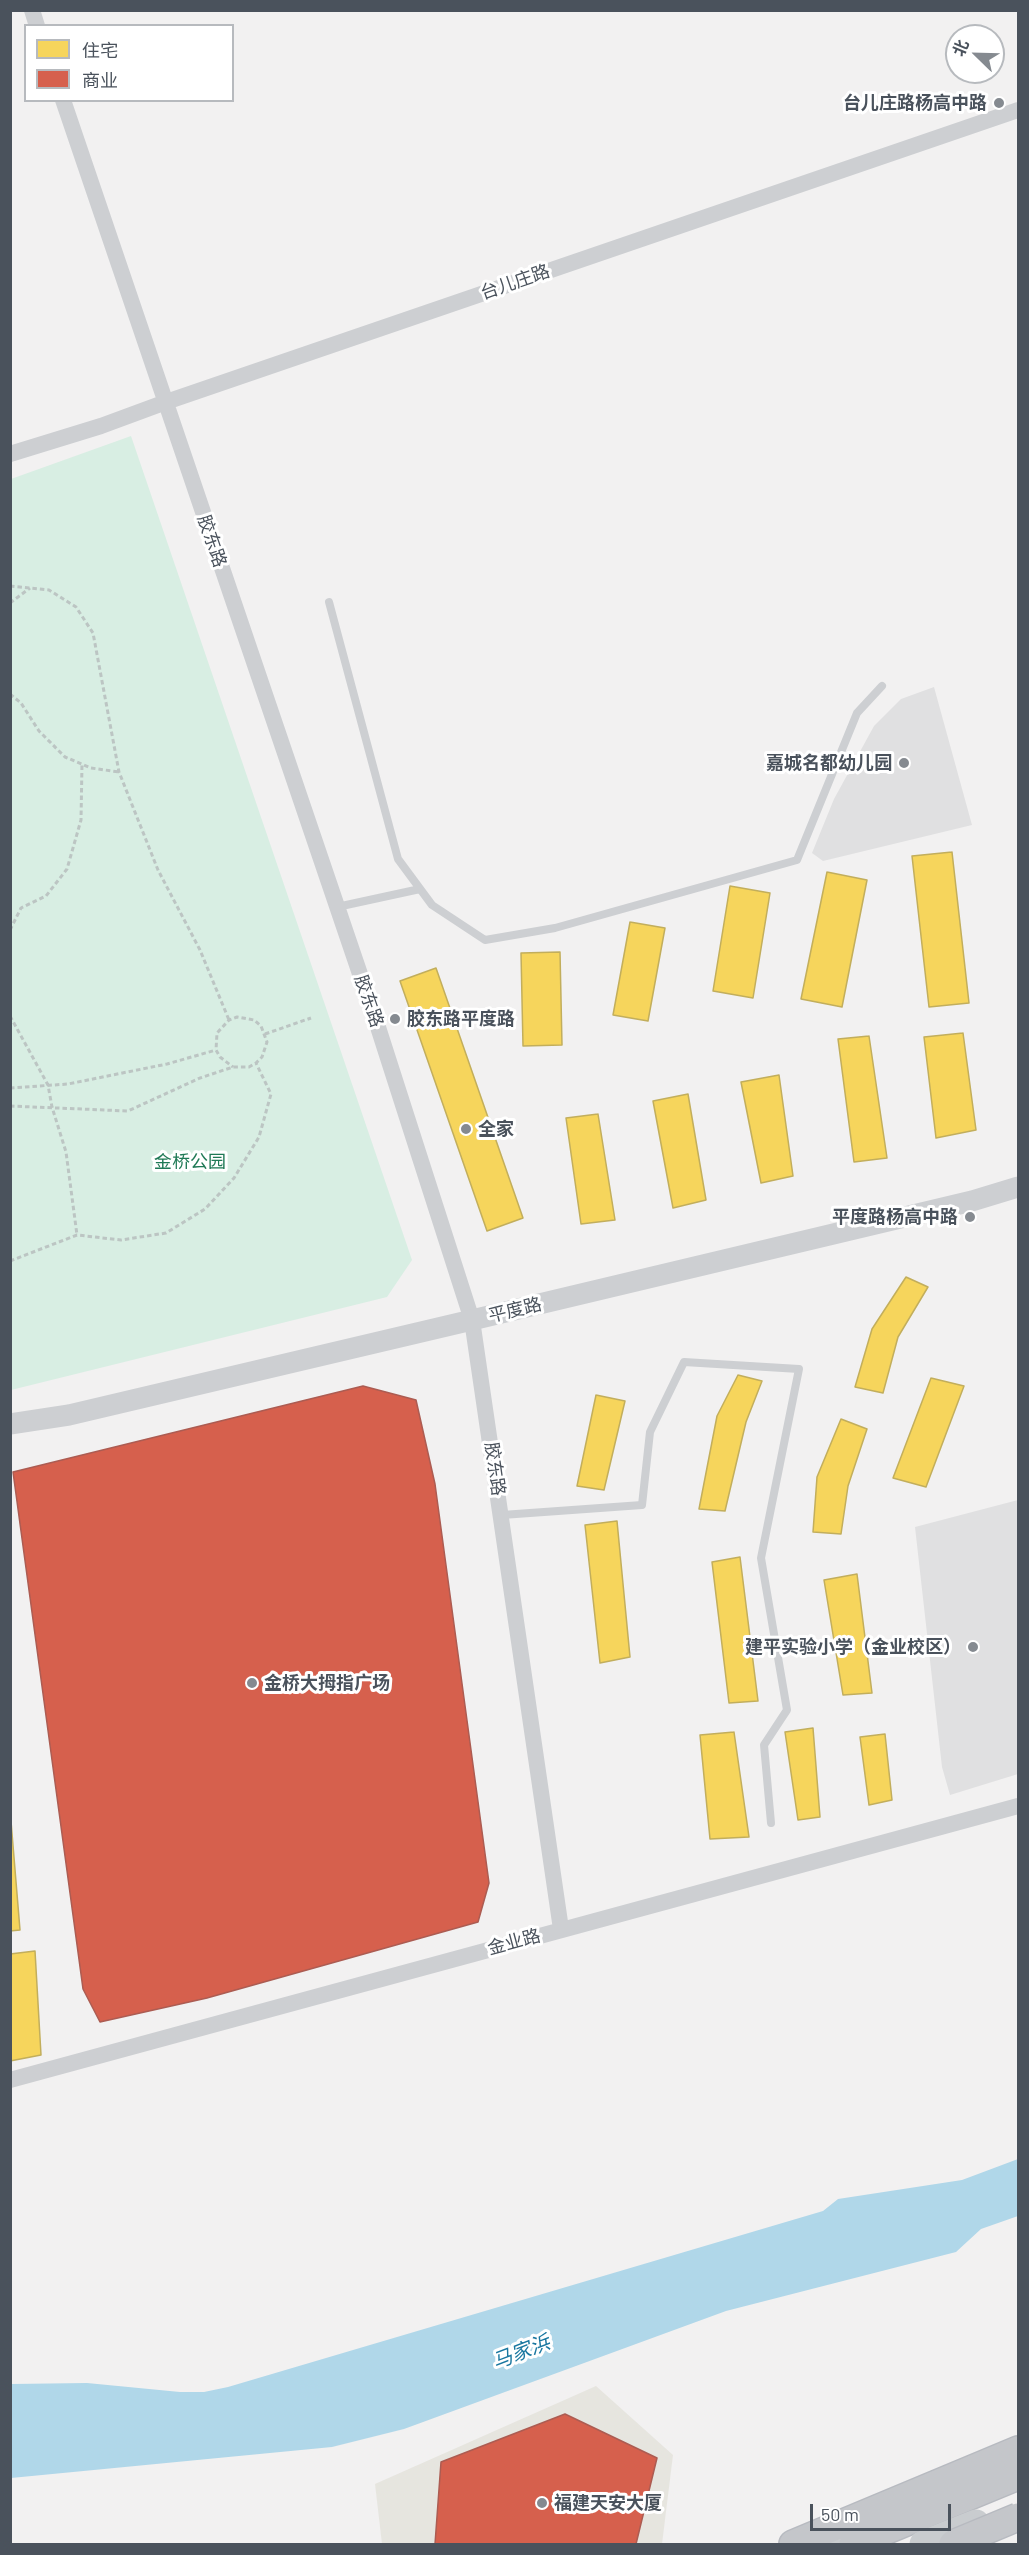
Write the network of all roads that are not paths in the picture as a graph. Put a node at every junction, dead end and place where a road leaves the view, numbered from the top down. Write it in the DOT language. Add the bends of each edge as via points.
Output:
graph roads {
  1 [pos="64,102"];
  2 [pos="1018,110"];
  3 [pos="166,402"];
  4 [pos="10,454"];
  5 [pos="329,602"];
  6 [pos="882,686"];
  7 [pos="420,889"];
  8 [pos="336,907"];
  9 [pos="1018,1187"];
  10 [pos="472,1320"];
  11 [pos="10,1424"];
  12 [pos="502,1515"];
  13 [pos="1018,1806"];
  14 [pos="771,1823"];
  15 [pos="561,1929"];
  16 [pos="10,2080"];
  17 [pos="1018,2450"];
  18 [pos="1018,2465"];
  19 [pos="1018,2476"];
  20 [pos="1018,2507"];
  21 [pos="1018,2517"];
  22 [pos="793,2544"];
  23 [pos="828,2544"];
  24 [pos="853,2544"];
  25 [pos="923,2544"];
  26 [pos="953,2544"];
  27 [pos="980,2544"];
  1 -- 3 [label="street, 胶东路"];
  2 -- 3 [label="street, 台儿庄路"];
  3 -- 4 [label="street, 台儿庄路"];
  3 -- 8 [label="street, 胶东路"];
  5 -- 7 [label="lane" via="398,859"];
  6 -- 7 [label="lane" via="857,713 797,860 555,928 484,940 432,905"];
  7 -- 8 [label="lane"];
  8 -- 10 [label="street, 胶东路"];
  9 -- 10 [label="street, 平度路"];
  10 -- 11 [label="street, 平度路" via="69,1415"];
  10 -- 12 [label="street, 胶东路"];
  12 -- 14 [label="lane" via="642,1505 650,1432 684,1362 799,1369 761,1558 787,1710 764,1745"];
  12 -- 15 [label="street, 胶东路"];
  13 -- 15 [label="street, 金业路"];
  15 -- 16 [label="street, 金业路"];
  17 -- 22 [label="highway"];
  18 -- 23 [label="main road"];
  19 -- 24 [label="highway"];
  20 -- 25 [label="main road"];
  20 -- 27 [label="main road"];
  21 -- 26 [label="highway, bridge"];
}
